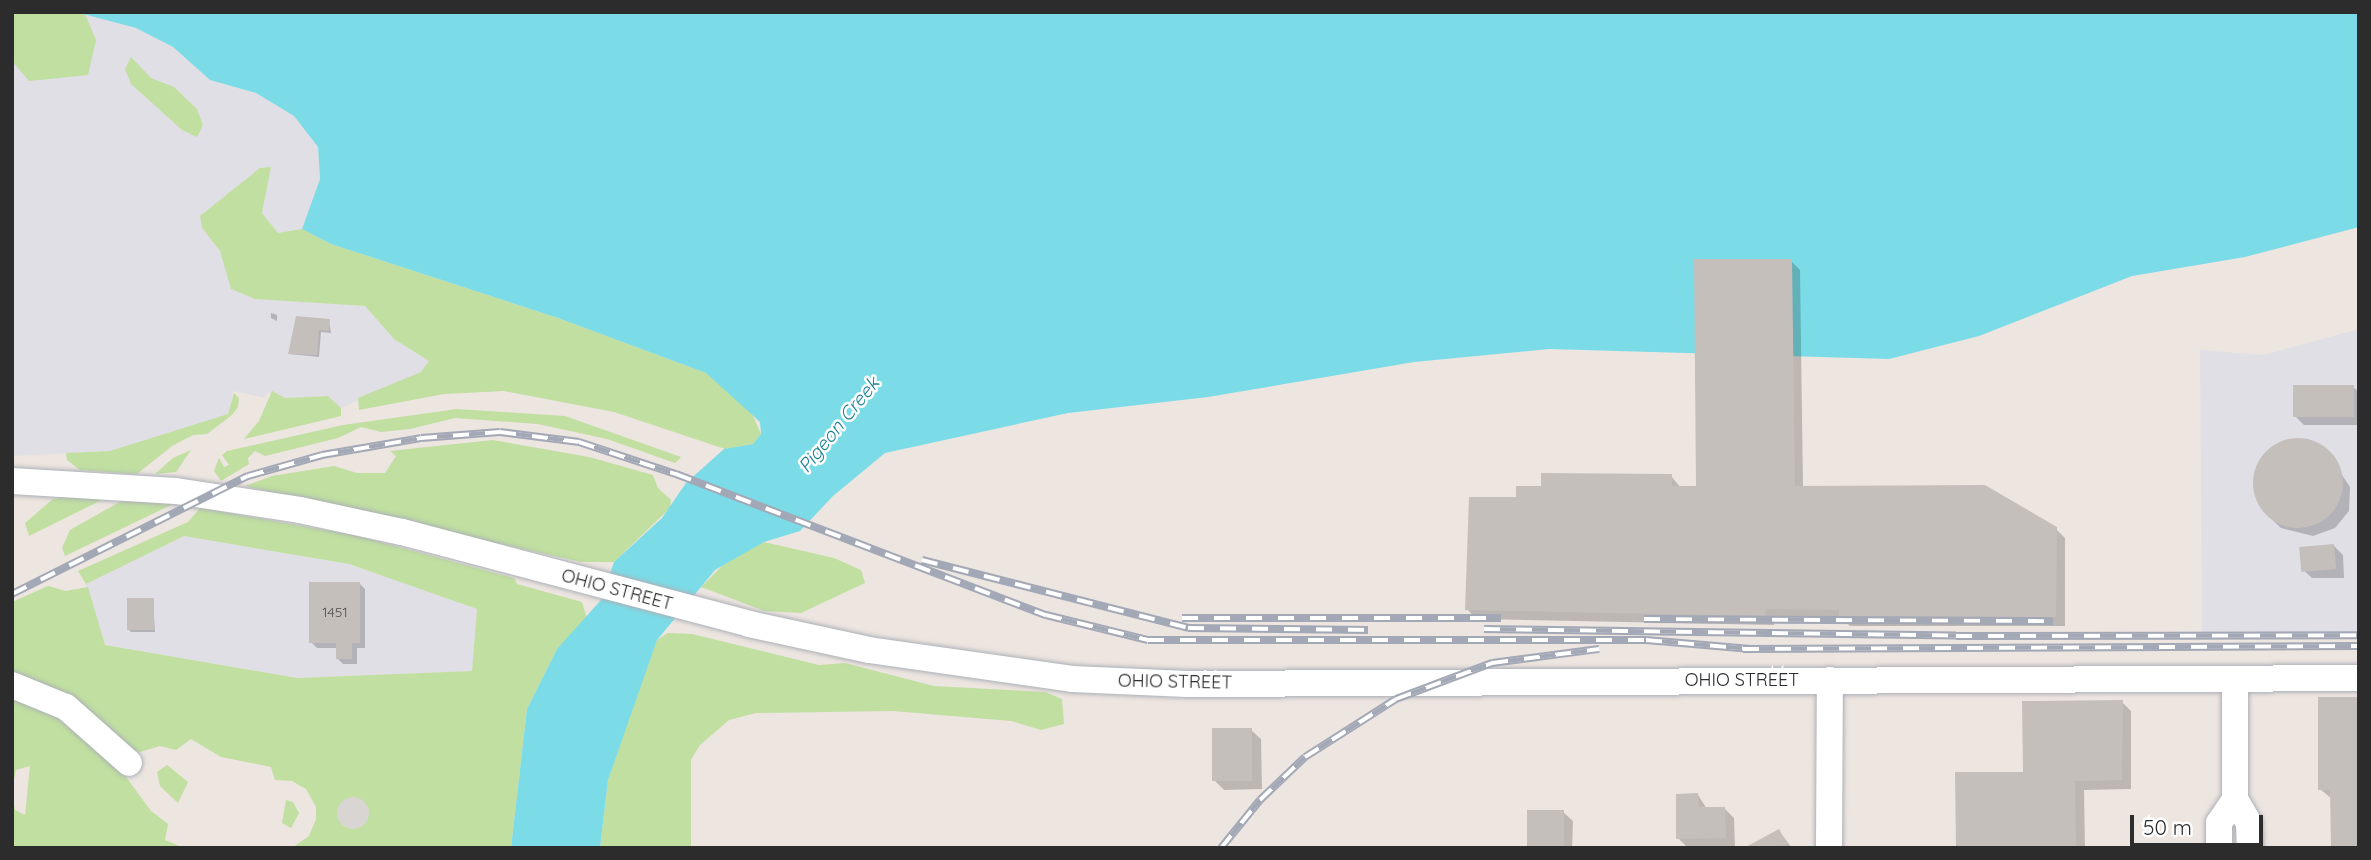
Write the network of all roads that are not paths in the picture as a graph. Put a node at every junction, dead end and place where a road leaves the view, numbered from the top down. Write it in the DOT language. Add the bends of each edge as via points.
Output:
graph roads {
  1 [pos="12,481"];
  2 [pos="2359,678"];
  3 [pos="2235,679"];
  4 [pos="1830,680"];
  5 [pos="12,685"];
  6 [pos="129,763"];
  7 [pos="2235,799"];
  8 [pos="1829,848"];
  9 [pos="2219,848"];
  10 [pos="2250,848"];
  1 -- 4 [label="street, OHIO STREET" via="103,484 238,499 402,533 749,624 869,650 1072,679 1187,684"];
  2 -- 3 [label="street, OHIO STREET"];
  3 -- 4 [label="street, OHIO STREET"];
  3 -- 7 [label="street"];
  4 -- 8 [label="street"];
  5 -- 6 [label="street" via="66,707"];
  7 -- 9 [label="street" via="2219,823"];
  7 -- 10 [label="street" via="2249,823"];
}
